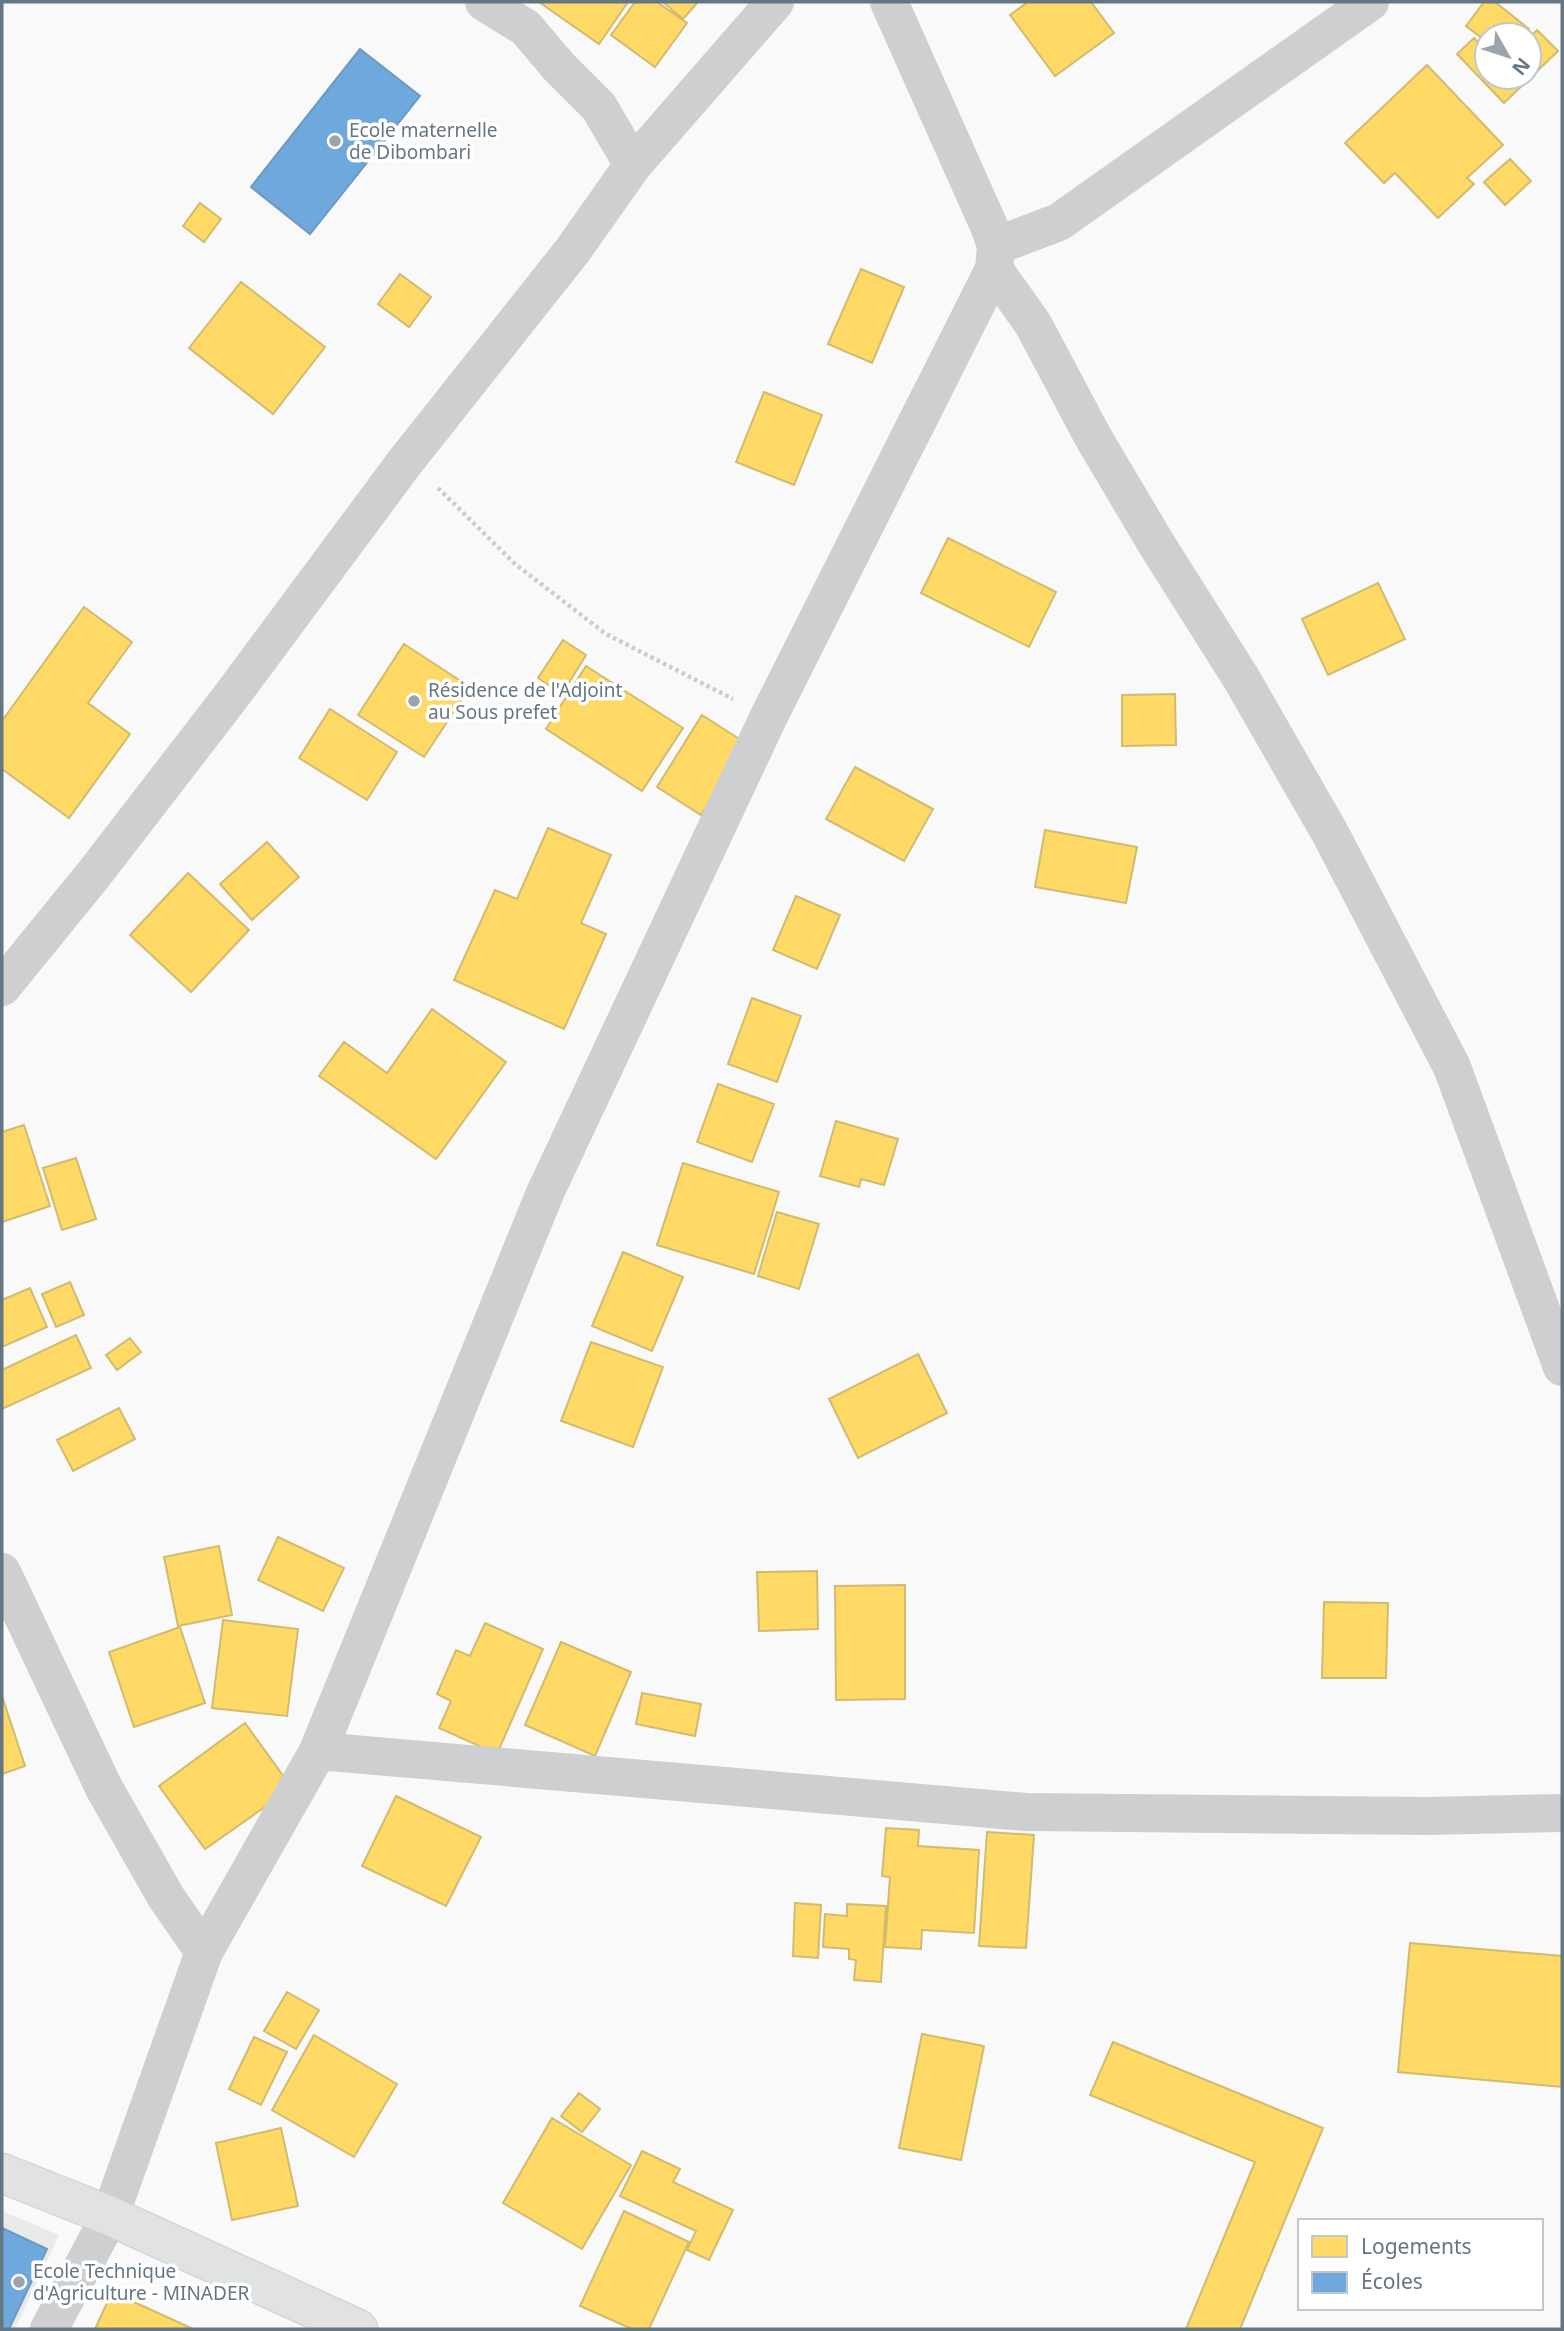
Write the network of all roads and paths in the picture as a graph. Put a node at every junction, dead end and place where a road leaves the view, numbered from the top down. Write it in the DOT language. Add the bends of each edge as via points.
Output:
graph roads {
  1 [pos="484,2"];
  2 [pos="775,2"];
  3 [pos="890,2"];
  4 [pos="1370,2"];
  5 [pos="633,165"];
  6 [pos="995,257"];
  7 [pos="405,462"];
  8 [pos="769,716"];
  9 [pos="2,987"];
  10 [pos="1562,1367"];
  11 [pos="2,1572"];
  12 [pos="318,1751"];
  13 [pos="1562,1813"];
  14 [pos="204,1952"];
  15 [pos="2,2173"];
  16 [pos="110,2216"];
  17 [pos="49,2329"];
  18 [pos="358,2329"];
  1 -- 5 [label="street" via="526,28 599,107"];
  2 -- 5 [label="street"];
  3 -- 6 [label="street" via="989,226"];
  4 -- 6 [label="street" via="1059,222"];
  5 -- 7 [label="street" via="573,250"];
  6 -- 8 [label="street"];
  6 -- 10 [label="street" via="1099,447 1330,833 1452,1066"];
  7 -- 8 [label="path" via="443,492 515,564 606,634"];
  7 -- 9 [label="street" via="229,699"];
  8 -- 12 [label="street" via="545,1193"];
  11 -- 14 [label="street" via="104,1788 166,1897"];
  12 -- 13 [label="street" via="1026,1812"];
  12 -- 14 [label="street"];
  14 -- 16 [label="street"];
  15 -- 16 [label="main road"];
  16 -- 17 [label="street"];
  16 -- 18 [label="main road"];
}
